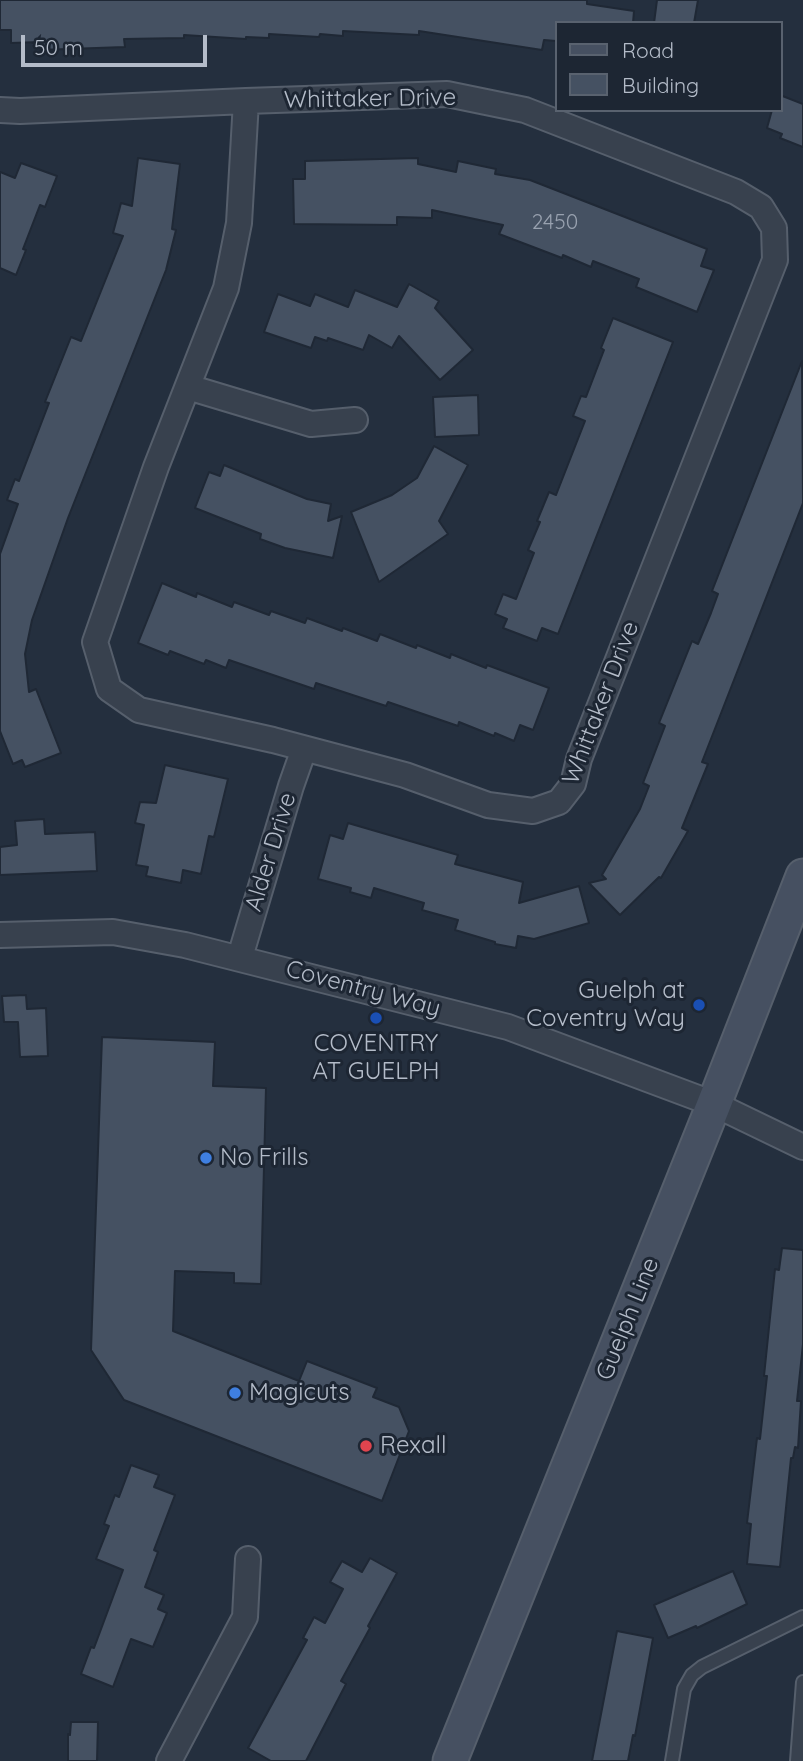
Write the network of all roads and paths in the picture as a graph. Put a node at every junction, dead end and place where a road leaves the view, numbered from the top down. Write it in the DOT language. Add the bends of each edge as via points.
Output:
graph roads {
  1 [pos="246,101"];
  2 [pos="0,110"];
  3 [pos="188,387"];
  4 [pos="355,420"];
  5 [pos="304,749"];
  6 [pos="803,876"];
  7 [pos="0,935"];
  8 [pos="240,957"];
  9 [pos="714,1104"];
  10 [pos="803,1147"];
  11 [pos="248,1559"];
  12 [pos="803,1617"];
  13 [pos="803,1682"];
  14 [pos="169,1761"];
  15 [pos="450,1761"];
  16 [pos="672,1761"];
  17 [pos="797,1761"];
  1 -- 2 [label="street, Whittaker Drive"];
  1 -- 3 [label="street, Whittaker Drive" via="237,236 226,288"];
  1 -- 5 [label="street, Whittaker Drive" via="447,94 525,110 736,192 761,207 774,228 775,260 573,784 559,802 533,811 488,805 405,775"];
  3 -- 4 [label="street" via="311,424"];
  3 -- 5 [label="street, Whittaker Drive" via="95,642 109,689 139,710"];
  5 -- 8 [label="street, Alder Drive"];
  6 -- 9 [label="main road, Guelph Line"];
  7 -- 8 [label="street, Coventry Way" via="113,932"];
  8 -- 9 [label="street, Coventry Way" via="508,1027"];
  9 -- 10 [label="street, Coventry Way"];
  9 -- 15 [label="main road, Guelph Line"];
  11 -- 14 [label="street" via="245,1617"];
  12 -- 16 [label="lane" via="692,1675 684,1689"];
  13 -- 17 [label="lane"];
}
